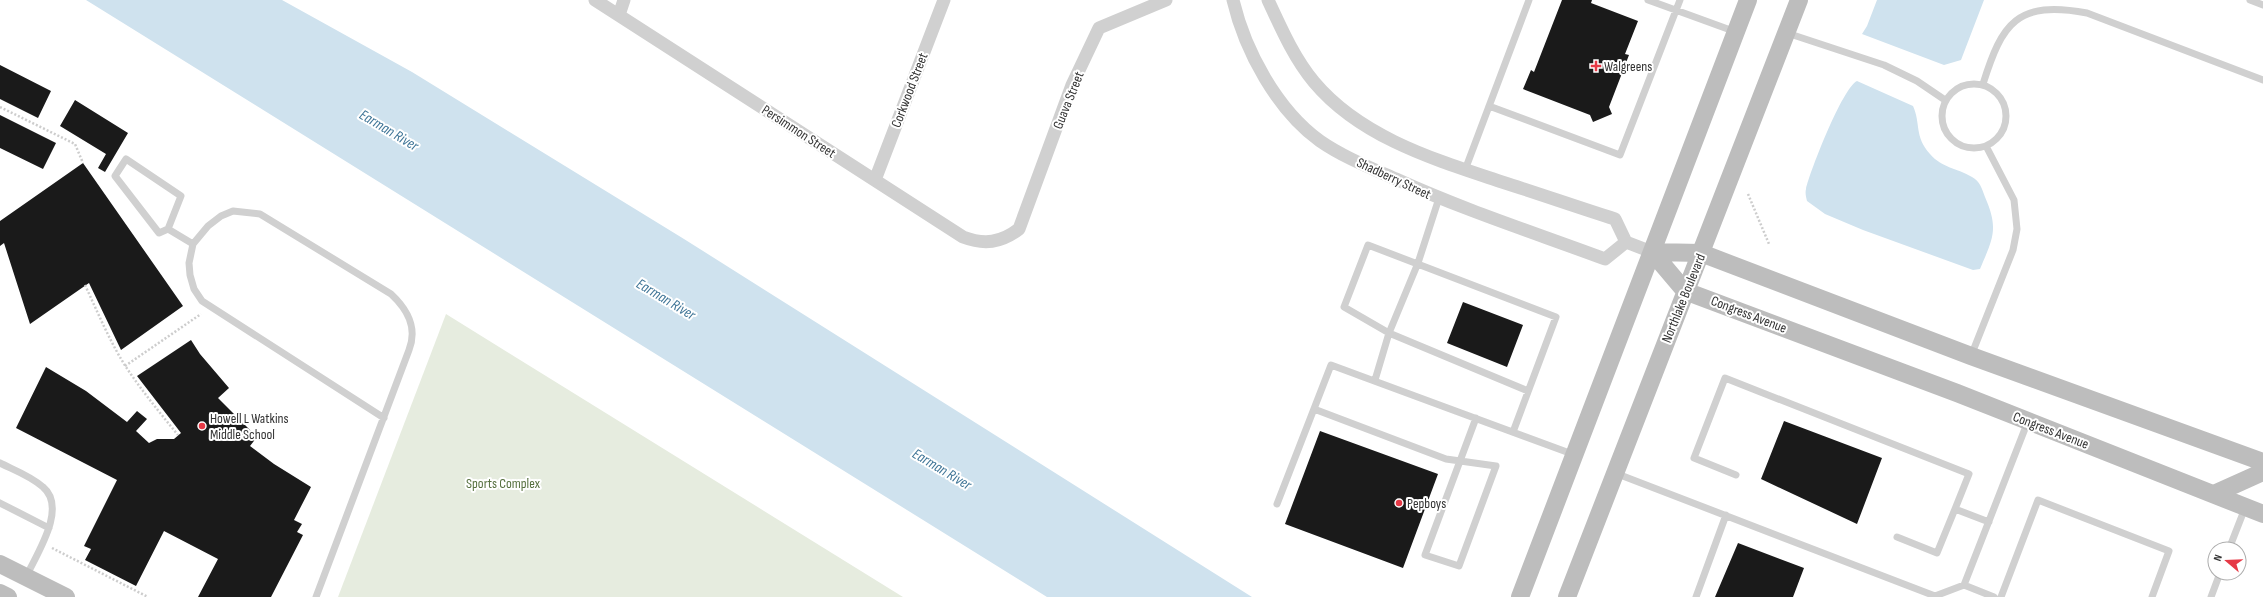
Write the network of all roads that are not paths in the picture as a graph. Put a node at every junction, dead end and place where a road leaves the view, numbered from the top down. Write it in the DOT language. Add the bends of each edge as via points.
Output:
graph roads {
  1 [pos="594,0"];
  2 [pos="624,0"];
  3 [pos="944,0"];
  4 [pos="1166,0"];
  5 [pos="1233,0"];
  6 [pos="1268,0"];
  7 [pos="1529,0"];
  8 [pos="1648,0"];
  9 [pos="1680,0"];
  10 [pos="1748,0"];
  11 [pos="1799,0"];
  12 [pos="2250,0"];
  13 [pos="2263,5"];
  14 [pos="1676,10"];
  15 [pos="618,16"];
  16 [pos="1736,32"];
  17 [pos="1787,33"];
  18 [pos="2263,80"];
  19 [pos="1983,84"];
  20 [pos="1945,100"];
  21 [pos="1490,106"];
  22 [pos="1986,146"];
  23 [pos="1465,170"];
  24 [pos="875,180"];
  25 [pos="1439,198"];
  26 [pos="168,229"];
  27 [pos="1009,237"];
  28 [pos="1626,242"];
  29 [pos="193,244"];
  30 [pos="1652,252"];
  31 [pos="1701,253"];
  32 [pos="1418,263"];
  33 [pos="1686,291"];
  34 [pos="1389,333"];
  35 [pos="1971,356"];
  36 [pos="1375,380"];
  37 [pos="1528,391"];
  38 [pos="1314,409"];
  39 [pos="384,418"];
  40 [pos="1476,418"];
  41 [pos="2028,421"];
  42 [pos="1513,432"];
  43 [pos="1575,455"];
  44 [pos="1460,461"];
  45 [pos="2263,462"];
  46 [pos="0,463"];
  47 [pos="2263,472"];
  48 [pos="1614,473"];
  49 [pos="1736,474"];
  50 [pos="2214,494"];
  51 [pos="2263,500"];
  52 [pos="0,503"];
  53 [pos="1277,504"];
  54 [pos="2246,506"];
  55 [pos="1955,508"];
  56 [pos="2263,514"];
  57 [pos="1726,515"];
  58 [pos="1989,522"];
  59 [pos="49,528"];
  60 [pos="1898,537"];
  61 [pos="2233,541"];
  62 [pos="0,564"];
  63 [pos="26,577"];
  64 [pos="2217,581"];
  65 [pos="1964,586"];
  66 [pos="0,592"];
  67 [pos="1943,595"];
  68 [pos="8,597"];
  69 [pos="66,597"];
  70 [pos="316,597"];
  71 [pos="1520,597"];
  72 [pos="1567,597"];
  73 [pos="1696,597"];
  74 [pos="1994,597"];
  75 [pos="2001,597"];
  76 [pos="2152,597"];
  77 [pos="2211,597"];
  1 -- 15 [label="street, Persimmon Street"];
  2 -- 15 [label="street"];
  3 -- 24 [label="street, Corkwood Street"];
  4 -- 27 [label="street, Guava Street" via="1099,28 1072,85 1019,229"];
  5 -- 25 [label="street, Shadberry Street" via="1245,41 1268,83 1302,124 1321,141 1364,165"];
  6 -- 23 [label="street" via="1289,44 1314,82 1342,108 1372,130 1422,154"];
  7 -- 21 [label="lane"];
  8 -- 14 [label="lane"];
  9 -- 14 [label="lane"];
  10 -- 16 [label="street"];
  11 -- 17 [label="street, Northlake Boulevard"];
  12 -- 13 [label="lane"];
  14 -- 16 [label="lane"];
  14 -- 21 [label="lane" via="1620,155"];
  15 -- 24 [label="street, Persimmon Street"];
  16 -- 30 [label="street"];
  17 -- 20 [label="lane" via="1884,66 1917,82"];
  17 -- 31 [label="street, Northlake Boulevard"];
  18 -- 19 [label="lane" via="2087,13 2060,7 2042,7 2023,12 2007,27 1995,48"];
  19 -- 20 [label="lane" via="1968,83 1955,89"];
  19 -- 22 [label="lane" via="1996,91 2004,102 2007,117 2003,131"];
  20 -- 22 [label="lane" via="1942,114 1944,128 1953,140 1966,147"];
  21 -- 23 [label="lane"];
  22 -- 35 [label="lane" via="2014,200 2017,229 2013,250"];
  23 -- 28 [label="street" via="1615,219"];
  24 -- 27 [label="street, Persimmon Street" via="963,237 986,243"];
  25 -- 28 [label="street, Shadberry Street" via="1605,259"];
  25 -- 32 [label="lane"];
  26 -- 26 [label="lane" via="181,196 126,159 115,176 158,233"];
  26 -- 29 [label="lane"];
  28 -- 30 [label="street"];
  29 -- 39 [label="lane" via="190,263 192,282 202,301"];
  29 -- 39 [label="lane" via="220,216 233,211 260,214 391,294 410,316 413,331 409,350"];
  30 -- 31 [label="street"];
  30 -- 33 [label="street, Congress Avenue"];
  30 -- 43 [label="street"];
  31 -- 33 [label="street, Northlake Boulevard"];
  31 -- 35 [label="street"];
  32 -- 34 [label="lane"];
  32 -- 34 [label="lane" via="1368,245 1344,307"];
  32 -- 37 [label="lane" via="1556,317"];
  33 -- 41 [label="street, Congress Avenue"];
  33 -- 48 [label="street, Northlake Boulevard"];
  34 -- 36 [label="lane"];
  34 -- 37 [label="lane"];
  35 -- 45 [label="street"];
  36 -- 38 [label="lane" via="1331,365"];
  36 -- 40 [label="lane"];
  37 -- 42 [label="lane"];
  38 -- 44 [label="lane" via="1446,459"];
  38 -- 53 [label="lane"];
  39 -- 70 [label="lane"];
  40 -- 42 [label="lane"];
  40 -- 44 [label="lane"];
  41 -- 50 [label="street, Congress Avenue"];
  41 -- 58 [label="lane"];
  42 -- 43 [label="lane"];
  43 -- 71 [label="street"];
  44 -- 44 [label="lane" via="1425,555 1459,566 1496,466"];
  46 -- 59 [label="lane" via="44,487 53,507"];
  47 -- 50 [label="street"];
  48 -- 57 [label="lane"];
  48 -- 72 [label="street, Northlake Boulevard"];
  49 -- 55 [label="lane" via="1694,458 1725,378 1968,474"];
  50 -- 54 [label="street, Congress Avenue"];
  51 -- 54 [label="street"];
  52 -- 59 [label="lane"];
  54 -- 56 [label="street, Congress Avenue"];
  54 -- 61 [label="lane"];
  55 -- 58 [label="lane"];
  55 -- 60 [label="lane" via="1937,553"];
  57 -- 67 [label="lane" via="1935,596"];
  57 -- 73 [label="lane"];
  58 -- 65 [label="lane"];
  59 -- 63 [label="lane"];
  62 -- 63 [label="street"];
  63 -- 69 [label="street"];
  64 -- 77 [label="lane"];
  65 -- 67 [label="lane"];
  65 -- 74 [label="lane"];
  66 -- 68 [label="street"];
  75 -- 76 [label="lane" via="2038,500 2169,552"];
}
